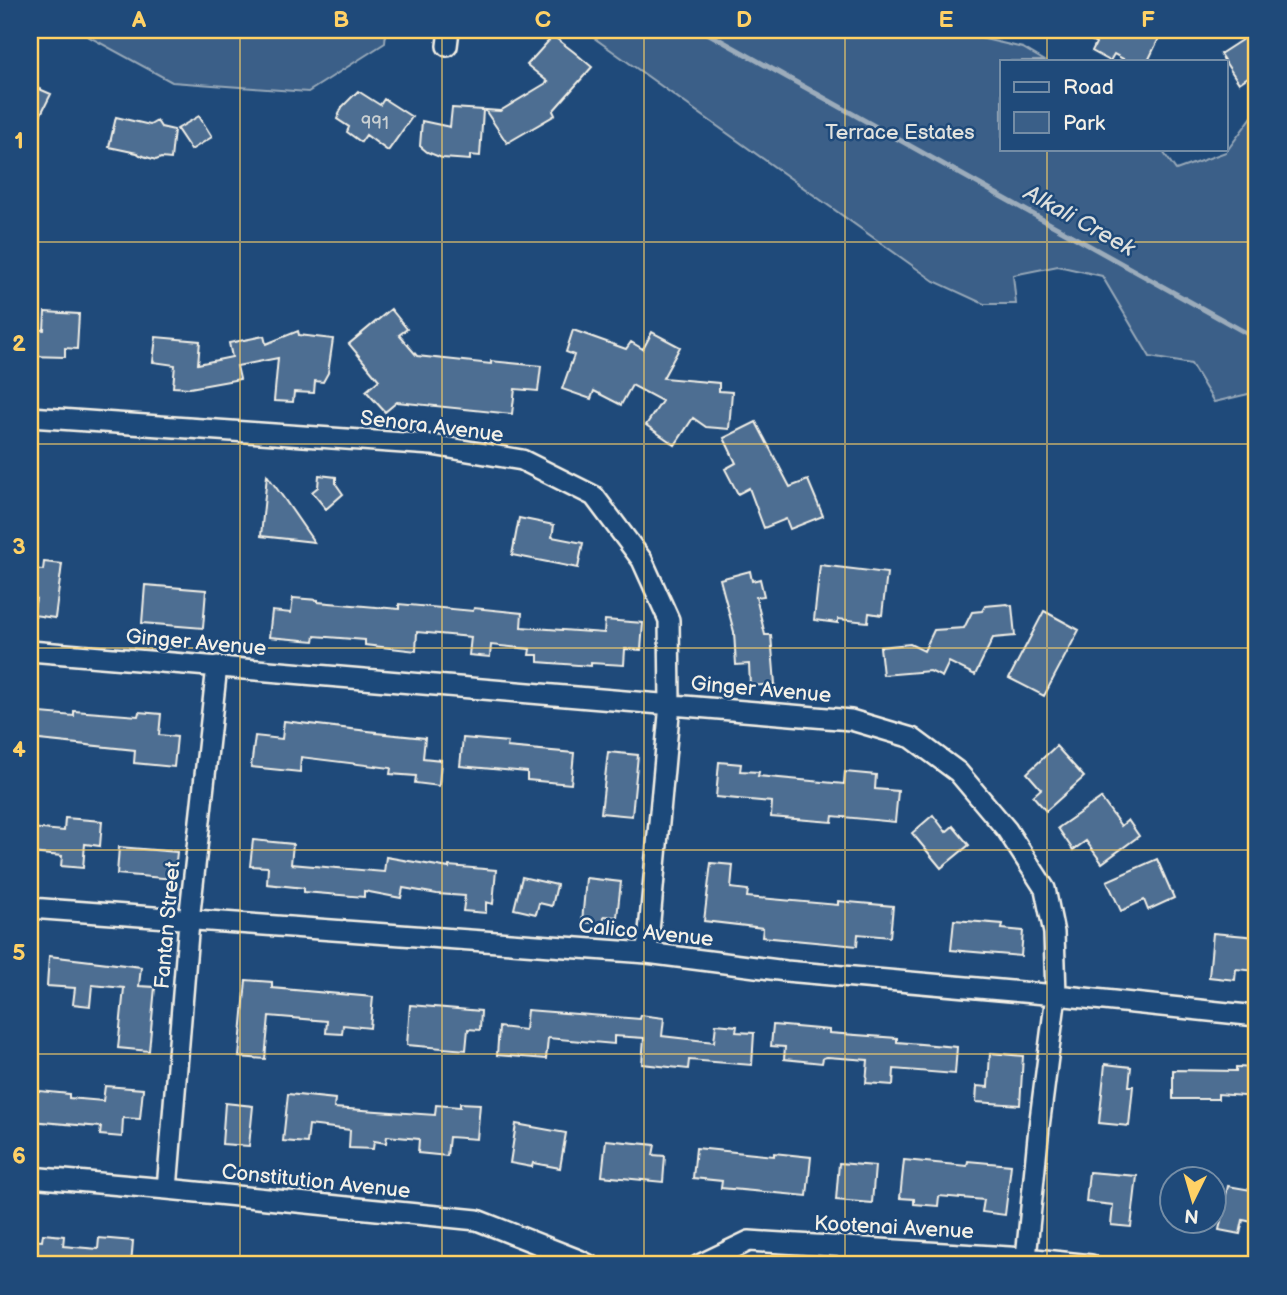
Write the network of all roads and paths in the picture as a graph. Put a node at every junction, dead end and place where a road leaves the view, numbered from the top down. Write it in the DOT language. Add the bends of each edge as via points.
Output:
graph roads {
  1 [pos="30,416"];
  2 [pos="30,651"];
  3 [pos="217,666"];
  4 [pos="670,704"];
  5 [pos="30,908"];
  6 [pos="189,920"];
  7 [pos="647,953"];
  8 [pos="1056,995"];
  9 [pos="1257,1016"];
  10 [pos="30,1177"];
  11 [pos="167,1189"];
  12 [pos="1026,1258"];
  13 [pos="589,1265"];
  14 [pos="699,1265"];
  15 [pos="1091,1265"];
  1 -- 4 [label="street, Senora Avenue" via="432,445 522,460 594,496 642,560 669,620"];
  2 -- 3 [label="street, Ginger Avenue"];
  3 -- 4 [label="street, Ginger Avenue"];
  3 -- 6 [label="street, Fantan Street"];
  4 -- 7 [label="street, Senora Avenue"];
  4 -- 8 [label="street, Ginger Avenue" via="850,720 912,738 958,772 1007,830 1045,889 1054,933"];
  5 -- 6 [label="street, Calico Avenue"];
  6 -- 7 [label="street, Calico Avenue"];
  6 -- 11 [label="street, Fantan Street"];
  7 -- 8 [label="street, Calico Avenue" via="786,971"];
  8 -- 9 [label="street, Calico Avenue"];
  8 -- 12 [label="street, Ginger Avenue"];
  10 -- 11 [label="street, Constitution Avenue"];
  11 -- 13 [label="street, Constitution Avenue" via="477,1220"];
  12 -- 14 [label="street, Kootenai Avenue" via="749,1241"];
  12 -- 15 [label="street, Kootenai Avenue"];
}
